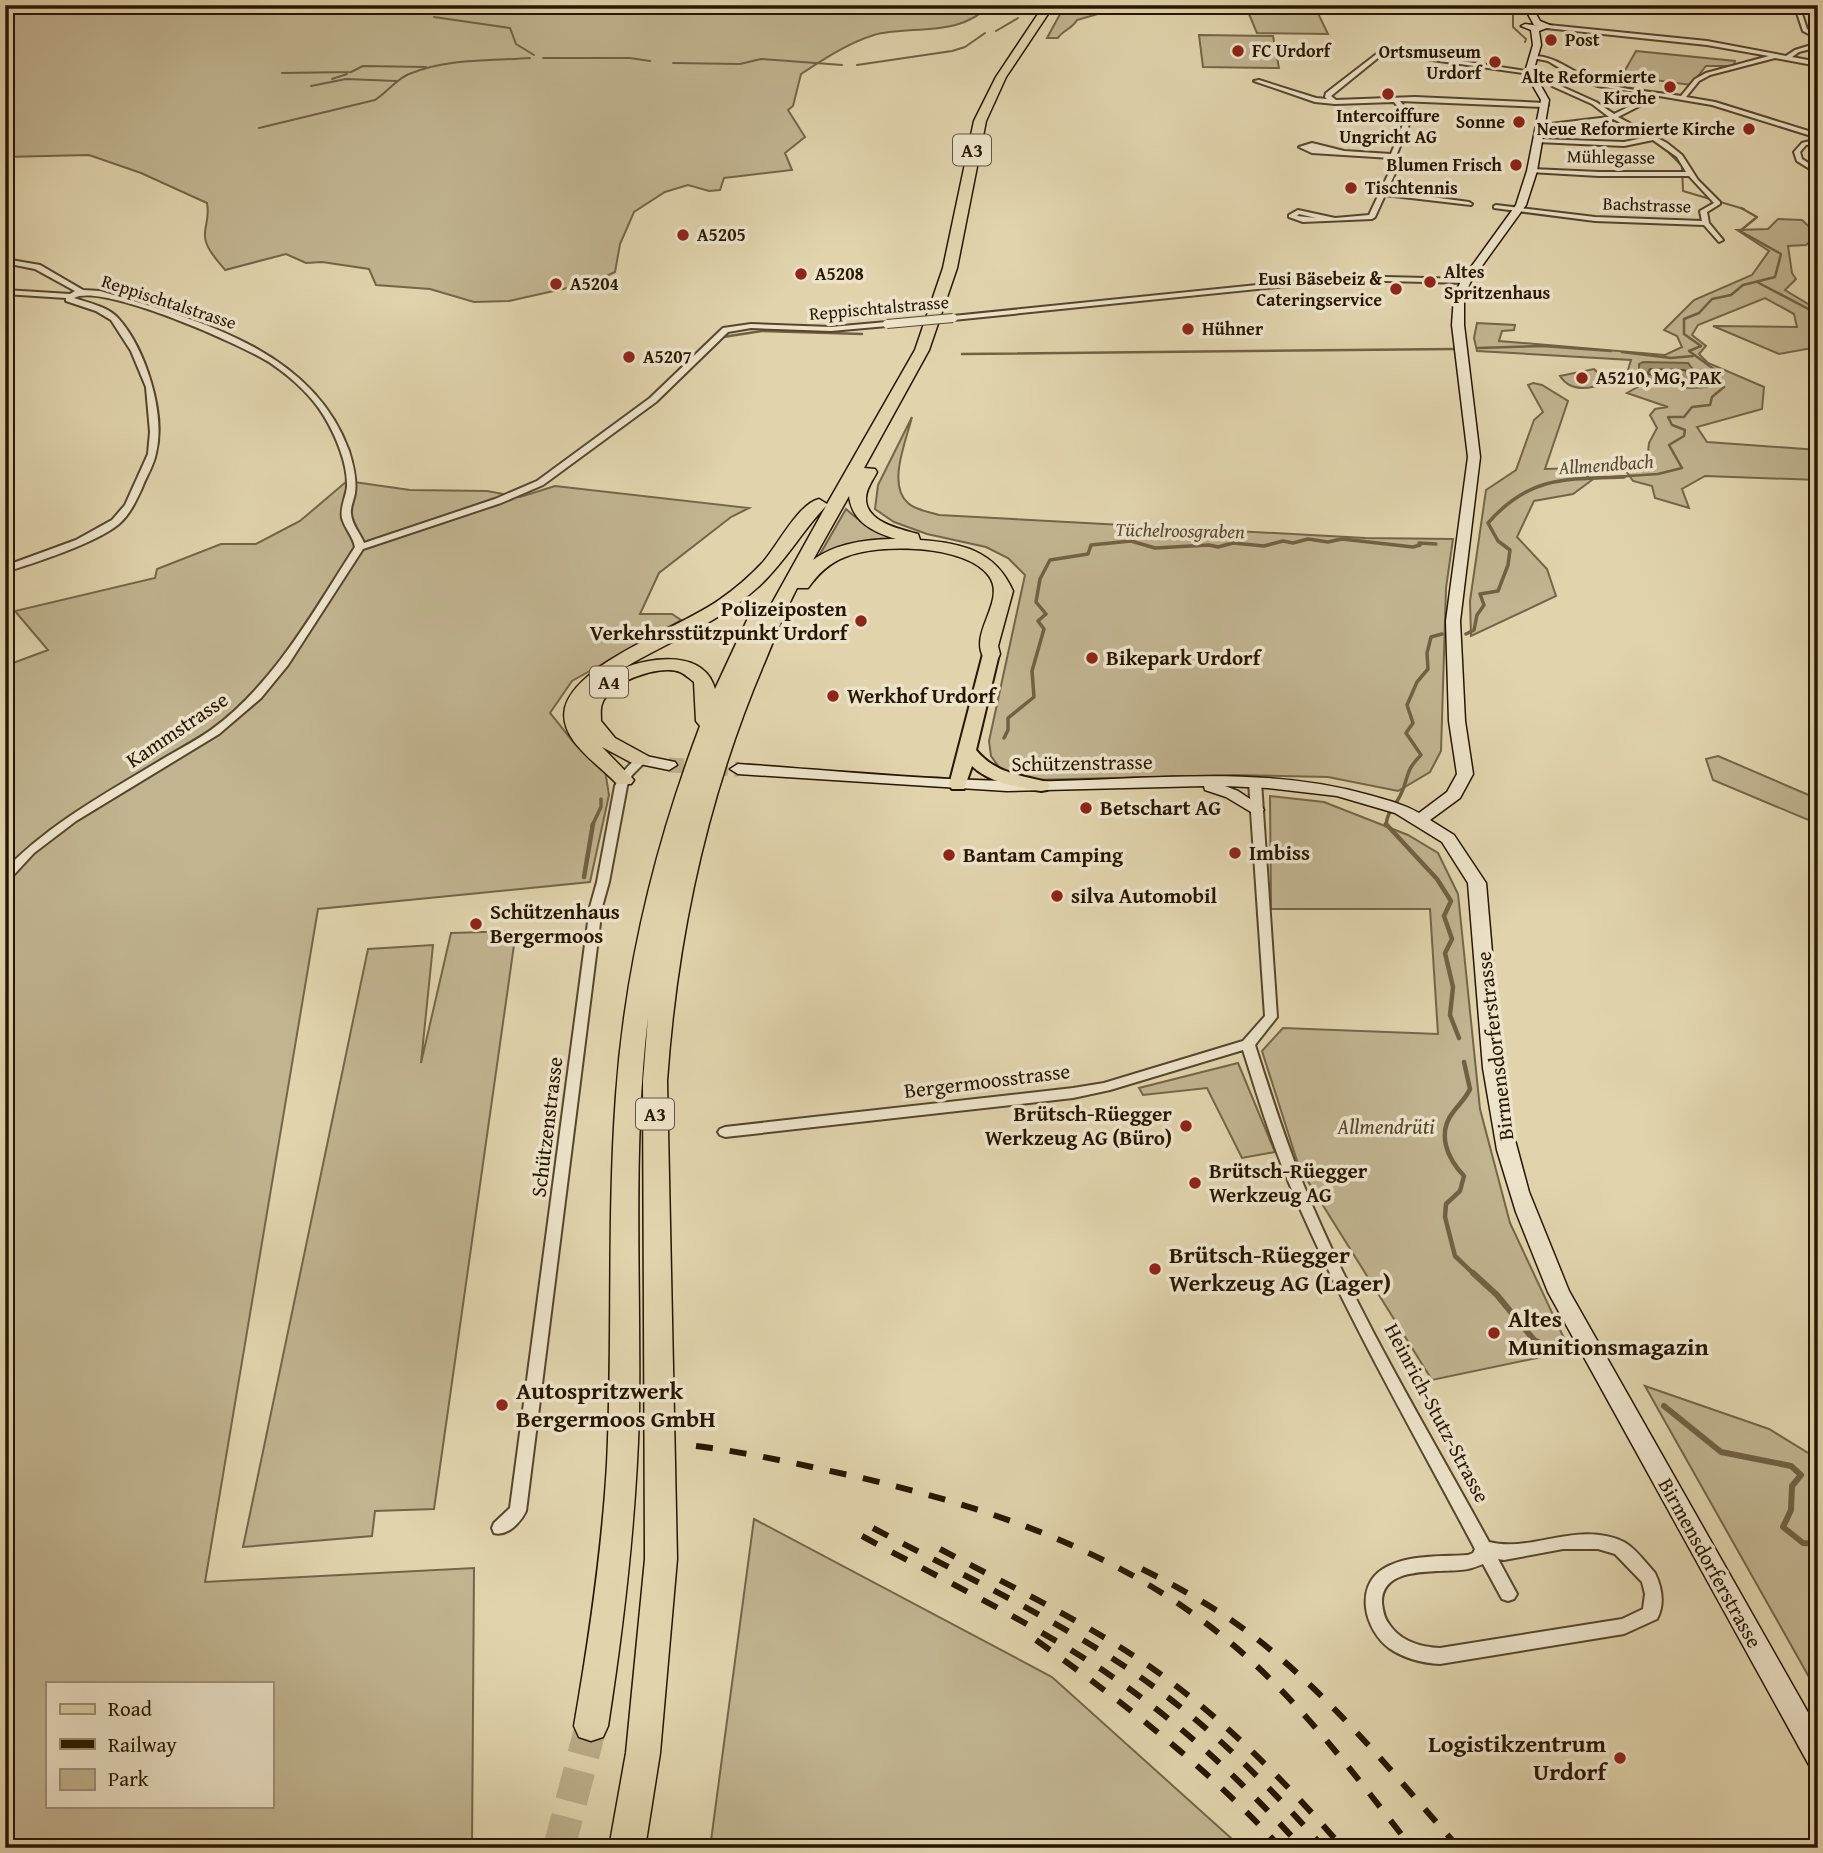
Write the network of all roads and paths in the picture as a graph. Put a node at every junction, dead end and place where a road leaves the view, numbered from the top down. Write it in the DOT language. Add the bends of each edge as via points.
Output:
graph roads {
  1 [pos="1038,5"];
  2 [pos="1049,5"];
  3 [pos="1527,5"];
  4 [pos="1784,5"];
  5 [pos="1536,26"];
  6 [pos="1548,27"];
  7 [pos="1818,37"];
  8 [pos="1818,45"];
  9 [pos="1777,56"];
  10 [pos="1535,57"];
  11 [pos="1787,58"];
  12 [pos="1818,64"];
  13 [pos="1529,72"];
  14 [pos="1257,81"];
  15 [pos="1554,85"];
  16 [pos="1656,96"];
  17 [pos="1683,97"];
  18 [pos="1396,100"];
  19 [pos="1335,102"];
  20 [pos="1545,105"];
  21 [pos="1614,117"];
  22 [pos="966,121"];
  23 [pos="1542,127"];
  24 [pos="1652,138"];
  25 [pos="1818,138"];
  26 [pos="1539,141"];
  27 [pos="1341,151"];
  28 [pos="1393,156"];
  29 [pos="1532,171"];
  30 [pos="1818,172"];
  31 [pos="1687,174"];
  32 [pos="1384,193"];
  33 [pos="1469,204"];
  34 [pos="1496,207"];
  35 [pos="1518,210"];
  36 [pos="1335,220"];
  37 [pos="945,221"];
  38 [pos="1706,223"];
  39 [pos="1719,240"];
  40 [pos="939,253"];
  41 [pos="5,261"];
  42 [pos="934,272"];
  43 [pos="1466,281"];
  44 [pos="5,292"];
  45 [pos="81,292"];
  46 [pos="70,296"];
  47 [pos="873,441"];
  48 [pos="819,504"];
  49 [pos="911,541"];
  50 [pos="360,547"];
  51 [pos="5,569"];
  52 [pos="764,637"];
  53 [pos="991,654"];
  54 [pos="706,734"];
  55 [pos="584,740"];
  56 [pos="966,750"];
  57 [pos="641,760"];
  58 [pos="669,765"];
  59 [pos="738,769"];
  60 [pos="624,780"];
  61 [pos="1198,782"];
  62 [pos="1255,782"];
  63 [pos="958,785"];
  64 [pos="1041,786"];
  65 [pos="1256,810"];
  66 [pos="1416,815"];
  67 [pos="5,877"];
  68 [pos="1248,1044"];
  69 [pos="725,1132"];
  70 [pos="500,1528"];
  71 [pos="1484,1548"];
  72 [pos="1508,1594"];
  73 [pos="591,1726"];
  74 [pos="1818,1756"];
  75 [pos="627,1848"];
  1 -- 22 [label="highway, A3"];
  2 -- 47 [label="highway, A3" via="1001,77 980,121 956,244 937,310 922,350"];
  3 -- 5 [label="main road"];
  4 -- 7 [label="street" via="1799,11 1805,30"];
  5 -- 6 [label="main road"];
  5 -- 10 [label="main road"];
  6 -- 9 [label="street" via="1685,40"];
  8 -- 11 [label="street"];
  9 -- 11 [label="street"];
  9 -- 17 [label="street" via="1708,74"];
  10 -- 13 [label="main road"];
  10 -- 16 [label="street" via="1550,59 1588,82"];
  11 -- 12 [label="street"];
  13 -- 19 [label="street" via="1383,51 1328,94"];
  13 -- 20 [label="main road"];
  14 -- 19 [label="street"];
  15 -- 21 [label="street, Bachstrasse"];
  16 -- 17 [label="street"];
  16 -- 21 [label="street"];
  17 -- 25 [label="street"];
  18 -- 19 [label="street"];
  18 -- 20 [label="street"];
  18 -- 28 [label="street" via="1409,117"];
  20 -- 23 [label="main road"];
  21 -- 23 [label="street"];
  21 -- 24 [label="street, Bachstrasse"];
  23 -- 26 [label="main road"];
  24 -- 26 [label="street" via="1624,144"];
  24 -- 31 [label="street, Bachstrasse" via="1679,156"];
  25 -- 30 [label="street" via="1797,152 1799,160"];
  26 -- 29 [label="main road"];
  27 -- 27 [label="street" via="1317,146 1302,147 1307,151"];
  27 -- 28 [label="street"];
  28 -- 32 [label="street" via="1398,160"];
  29 -- 31 [label="street, Mühlegasse"];
  29 -- 35 [label="main road"];
  31 -- 38 [label="street, Bachstrasse" via="1717,201 1703,211"];
  32 -- 33 [label="street"];
  32 -- 36 [label="street" via="1373,217"];
  34 -- 35 [label="street, Bachstrasse"];
  35 -- 38 [label="street, Bachstrasse" via="1605,220"];
  35 -- 43 [label="main road"];
  36 -- 36 [label="street" via="1303,212 1291,216 1303,220"];
  37 -- 40 [label="highway"];
  38 -- 39 [label="street"];
  41 -- 45 [label="street, Reppischtalstrasse" via="39,268"];
  42 -- 48 [label="highway, A3" via="897,367"];
  43 -- 50 [label="street, Reppischtalstrasse, bridge" via="1346,278 831,329 751,326 726,330 653,400 540,483"];
  43 -- 66 [label="main road" via="1459,296 1459,313 1469,331 1462,345 1474,457 1453,621 1457,720 1465,774 1454,795"];
  44 -- 46 [label="street"];
  45 -- 46 [label="street"];
  45 -- 50 [label="street, Reppischtalstrasse" via="195,324 249,346 280,367 318,402 337,431 351,481 346,517"];
  46 -- 51 [label="street" via="71,302 114,318 135,351 150,387 155,432 152,454 134,497 115,522 79,542"];
  47 -- 49 [label="highway" via="881,452 860,489 859,508 869,521"];
  47 -- 52 [label="highway, A3"];
  48 -- 54 [label="highway, A3" via="765,601"];
  48 -- 55 [label="highway, A4" via="803,517 770,565 739,594 590,684 574,711"];
  49 -- 52 [label="highway" via="856,548 821,562"];
  49 -- 53 [label="highway" via="975,556 1000,575 1004,591 989,646"];
  50 -- 67 [label="street, Kammstrasse" via="283,665 257,696 215,732 72,819"];
  52 -- 75 [label="highway, A3" via="708,789 676,914 661,1003 655,1081 661,1559 643,1752"];
  53 -- 56 [label="main road"];
  54 -- 57 [label="highway, A4" via="705,689 695,673 661,665 620,675 594,699 590,720 603,738"];
  54 -- 73 [label="highway, A3" via="653,914 632,1040 625,1146 622,1466 613,1579"];
  55 -- 57 [label="highway" via="617,757"];
  55 -- 60 [label="highway"];
  56 -- 63 [label="main road"];
  56 -- 64 [label="main road" via="977,765 996,777"];
  57 -- 58 [label="main road"];
  57 -- 60 [label="street, Schützenstrasse"];
  59 -- 63 [label="main road, Schützenstrasse"];
  60 -- 70 [label="street, Schützenstrasse" via="596,907 519,1511"];
  61 -- 62 [label="main road, Schützenstrasse"];
  61 -- 64 [label="main road, Schützenstrasse"];
  61 -- 65 [label="main road" via="1232,794"];
  62 -- 65 [label="street"];
  62 -- 66 [label="main road, Schützenstrasse" via="1337,790"];
  63 -- 64 [label="main road, Schützenstrasse"];
  65 -- 68 [label="street" via="1271,1017"];
  66 -- 74 [label="main road, Birmensdorferstrasse" via="1462,853 1477,883 1497,1100 1511,1166 1537,1242 1565,1303"];
  68 -- 69 [label="street, Bergermoosstrasse" via="1073,1093"];
  68 -- 71 [label="street, Heinrich-Stutz-Strasse" via="1290,1167 1324,1245"];
  71 -- 71 [label="street" via="1504,1553 1563,1542 1598,1542 1620,1548 1649,1578 1654,1594 1651,1614 1624,1626 1440,1656 1410,1651 1379,1627 1373,1597 1389,1574 1469,1562 1479,1558"];
  71 -- 72 [label="street, Heinrich-Stutz-Strasse"];
}
